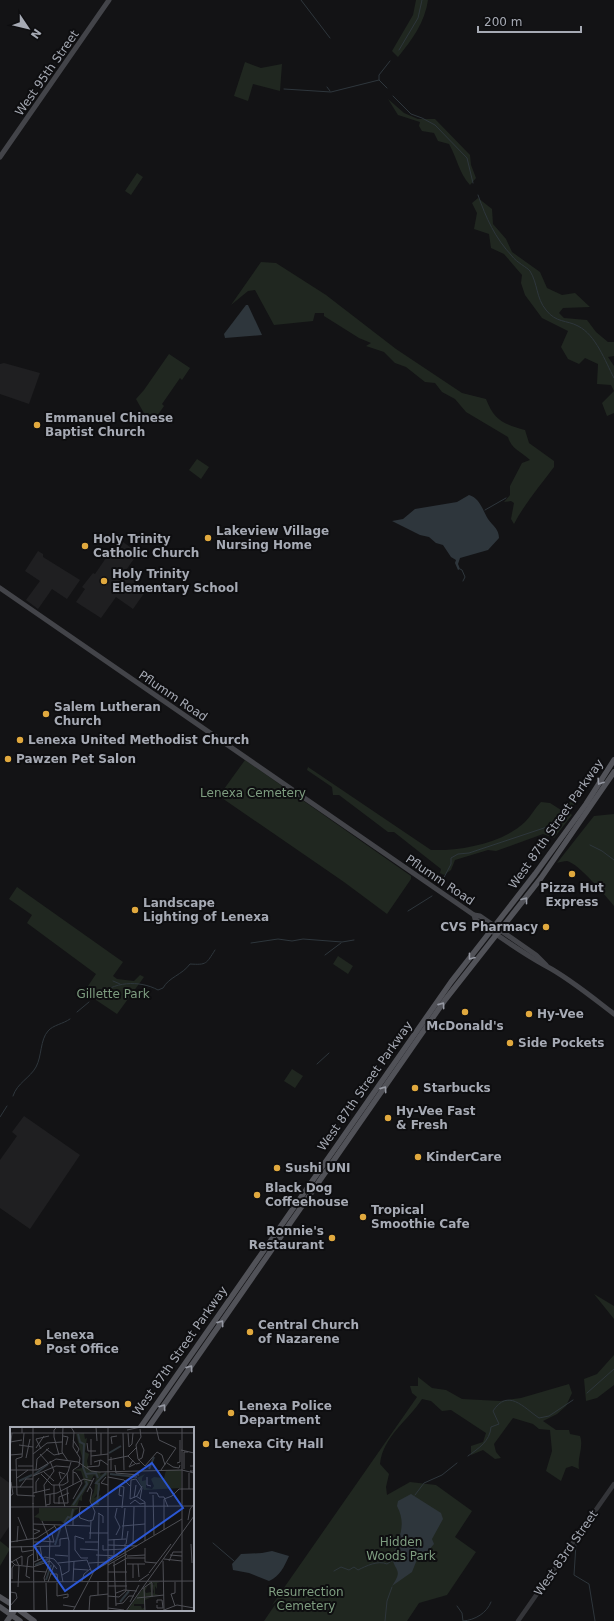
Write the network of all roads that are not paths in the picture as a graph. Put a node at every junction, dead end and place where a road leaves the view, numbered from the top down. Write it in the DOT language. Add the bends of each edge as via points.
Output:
graph roads {
  1 [pos="110,0"];
  2 [pos="0,157"];
  3 [pos="0,588"];
  4 [pos="614,760"];
  5 [pos="614,772"];
  6 [pos="557,844"];
  7 [pos="541,878"];
  8 [pos="495,930"];
  9 [pos="614,1014"];
  10 [pos="366,1103"];
  11 [pos="350,1137"];
  12 [pos="296,1205"];
  13 [pos="285,1231"];
  14 [pos="141,1427"];
  15 [pos="149,1427"];
  16 [pos="614,1484"];
  17 [pos="0,1607"];
  18 [pos="26,1612"];
  19 [pos="13,1613"];
  20 [pos="7,1621"];
  21 [pos="19,1621"];
  22 [pos="34,1621"];
  23 [pos="518,1621"];
  1 -- 2 [label="main road, West 95th Street"];
  3 -- 8 [label="main road, Pflumm Road" via="441,893 474,915 478,914"];
  4 -- 6 [label="main road, West 87th Street Parkway, one-way"];
  5 -- 7 [label="main road, West 87th Street Parkway"];
  6 -- 7 [label="main road" via="556,850 541,872"];
  6 -- 8 [label="main road, West 87th Street Parkway"];
  8 -- 7 [label="main road, West 87th Street Parkway, one-way"];
  8 -- 9 [label="main road, Pflumm Road" via="532,959 546,965"];
  8 -- 10 [label="main road, West 87th Street Parkway, one-way" via="450,983"];
  11 -- 8 [label="main road, West 87th Street Parkway, one-way"];
  10 -- 11 [label="main road" via="367,1107 351,1129"];
  10 -- 12 [label="main road, West 87th Street Parkway"];
  11 -- 13 [label="main road, West 87th Street Parkway"];
  12 -- 13 [label="main road"];
  12 -- 14 [label="main road, West 87th Street Parkway"];
  15 -- 13 [label="main road, West 87th Street Parkway, one-way"];
  16 -- 23 [label="street, West 83rd Street"];
  17 -- 19 [label="main road"];
  18 -- 21 [label="main road"];
  18 -- 22 [label="main road"];
  19 -- 20 [label="main road"];
  19 -- 21 [label="main road"];
}
